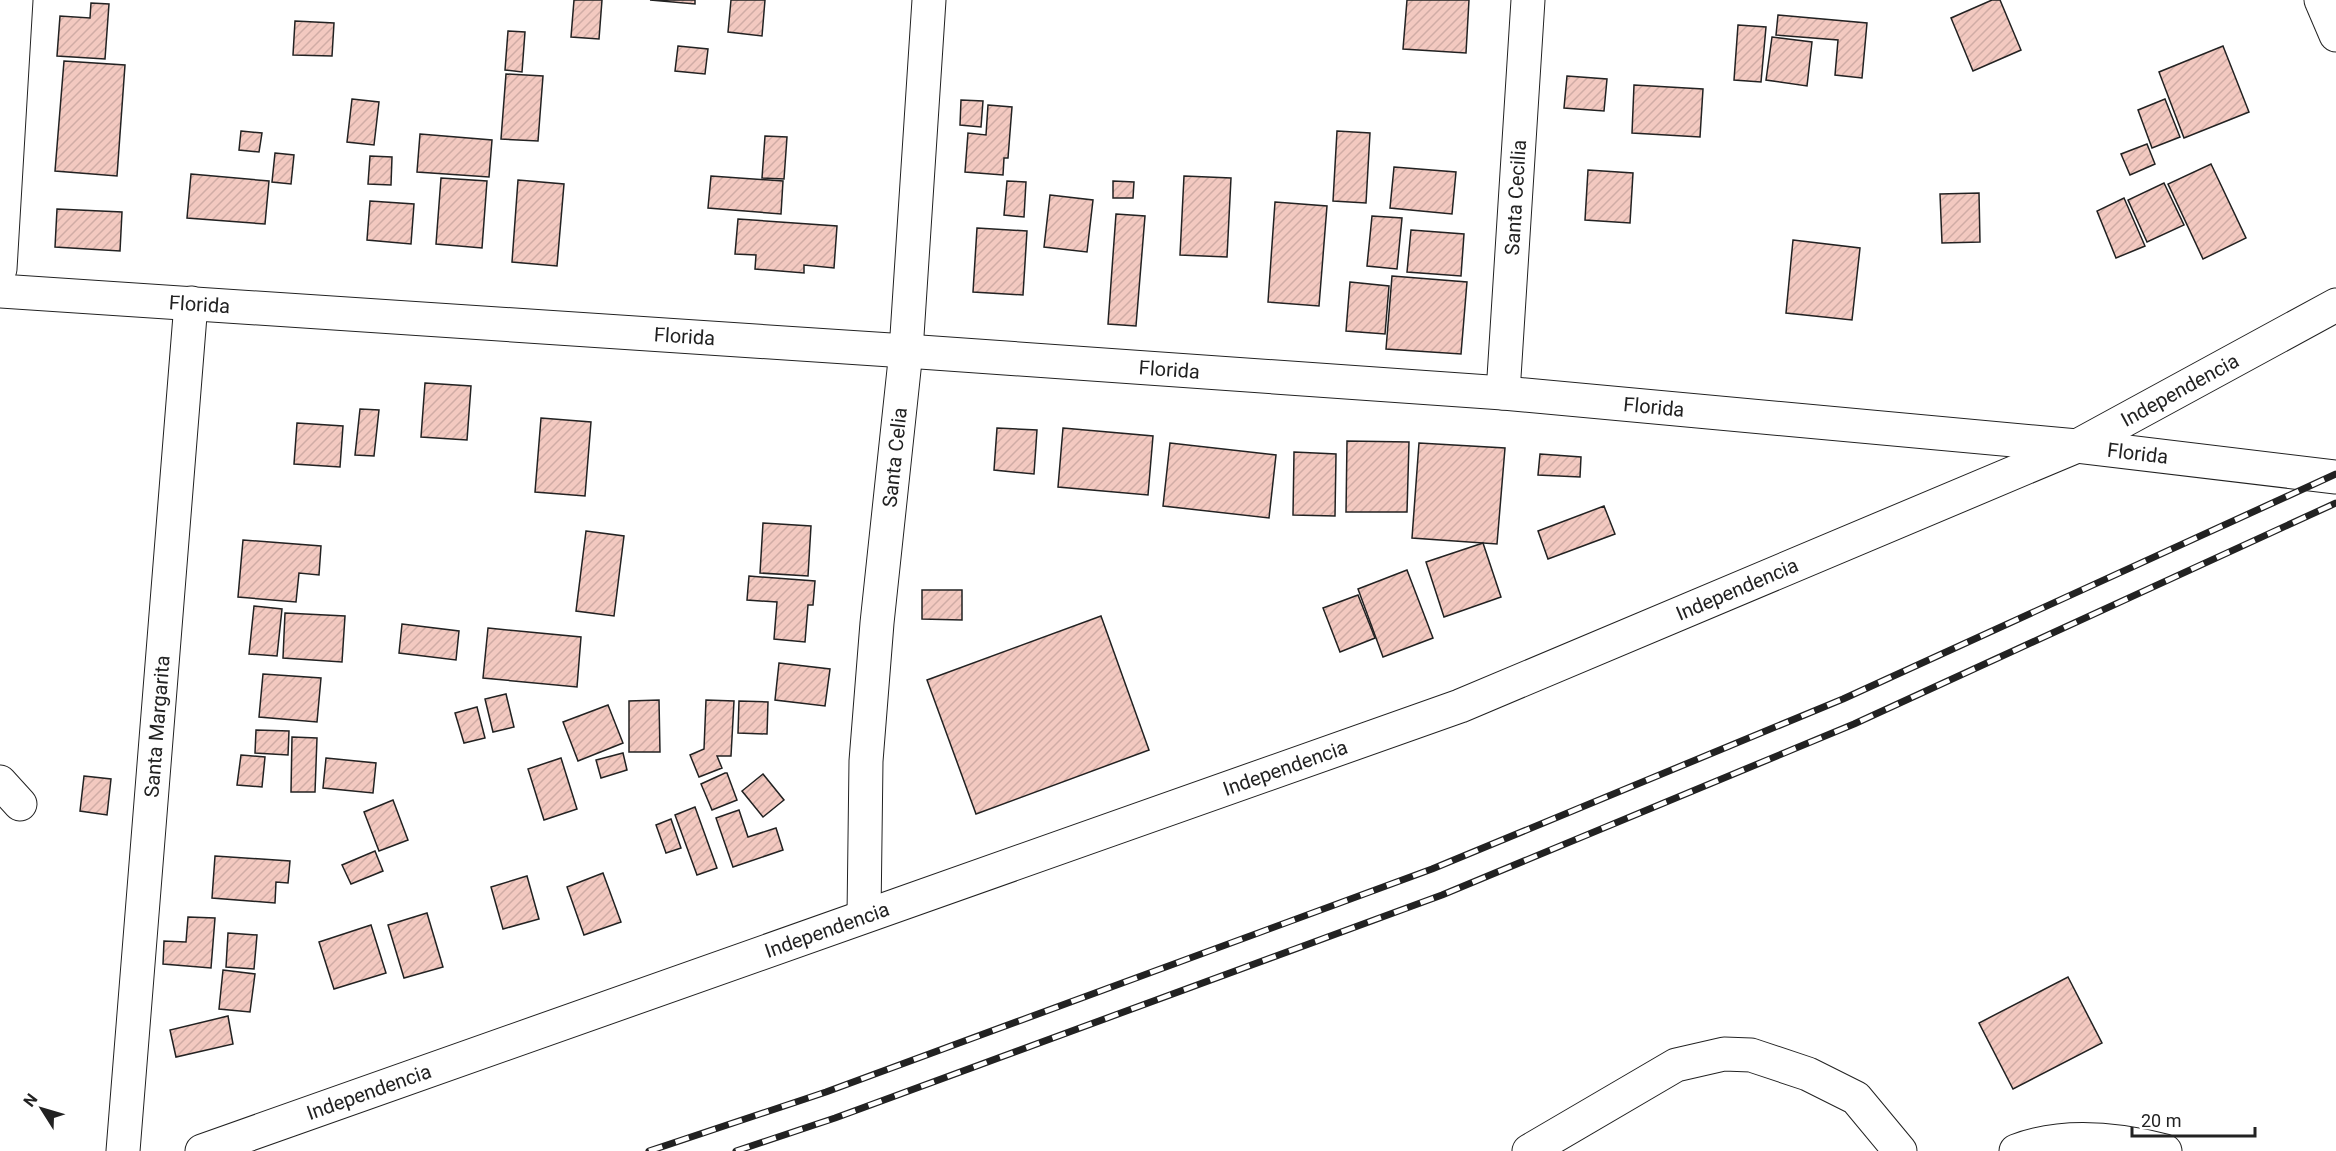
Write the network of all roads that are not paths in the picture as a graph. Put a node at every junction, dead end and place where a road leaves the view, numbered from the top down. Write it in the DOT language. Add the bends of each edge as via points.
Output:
graph roads {
  1 [pos="16,0"];
  2 [pos="929,0"];
  3 [pos="1528,0"];
  4 [pos="2320,0"];
  5 [pos="2336,35"];
  6 [pos="0,269"];
  7 [pos="0,291"];
  8 [pos="190,303"];
  9 [pos="2336,305"];
  10 [pos="906,351"];
  11 [pos="1503,393"];
  12 [pos="2077,446"];
  13 [pos="2336,477"];
  14 [pos="864,915"];
  15 [pos="123,1151"];
  16 [pos="202,1151"];
  17 [pos="1529,1151"];
  18 [pos="1900,1151"];
  19 [pos="2016,1151"];
  20 [pos="2165,1151"];
  1 -- 6 [label="street"];
  2 -- 10 [label="street, Santa Celia"];
  3 -- 11 [label="street, Santa Cecilia"];
  4 -- 5 [label="street"];
  7 -- 8 [label="street, Florida"];
  8 -- 10 [label="street, Florida"];
  8 -- 15 [label="street, Santa Margarita"];
  9 -- 12 [label="street, Independencia"];
  10 -- 11 [label="street, Florida"];
  10 -- 14 [label="street, Santa Celia" via="866,761"];
  11 -- 12 [label="street, Florida"];
  12 -- 13 [label="street, Florida"];
  12 -- 14 [label="street, Independencia" via="1460,706"];
  14 -- 16 [label="street, Independencia"];
  17 -- 18 [label="street" via="1677,1065 1724,1054 1751,1055 1808,1074 1856,1098"];
  19 -- 20 [label="street" via="2033,1145 2087,1139"];
}
